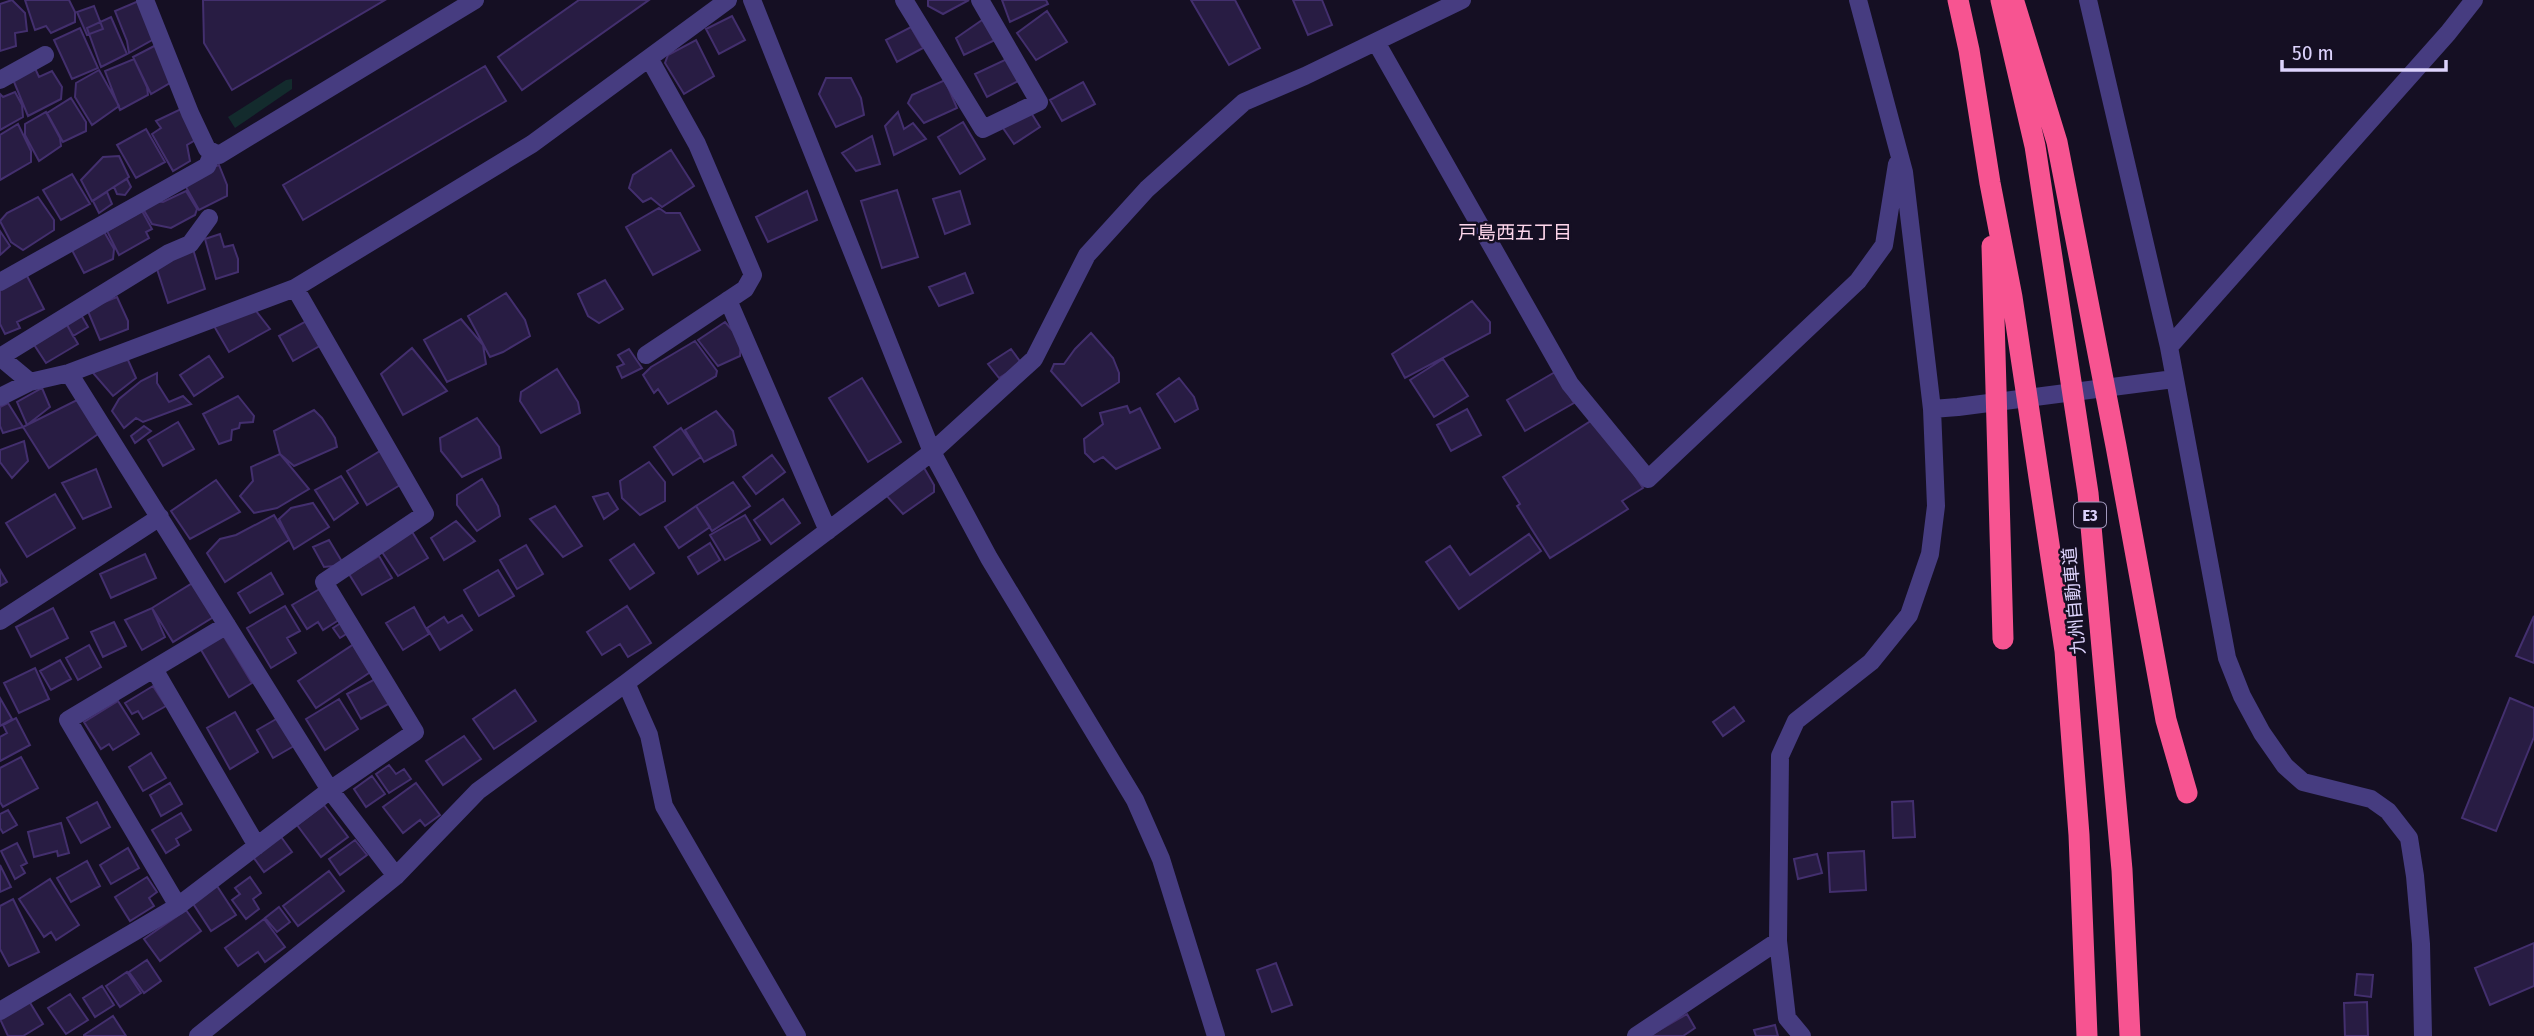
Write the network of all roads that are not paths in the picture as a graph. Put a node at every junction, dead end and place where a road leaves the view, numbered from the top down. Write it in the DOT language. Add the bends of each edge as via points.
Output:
graph roads {
  1 [pos="145,0"];
  2 [pos="475,0"];
  3 [pos="728,0"];
  4 [pos="752,0"];
  5 [pos="904,0"];
  6 [pos="980,0"];
  7 [pos="1462,0"];
  8 [pos="1858,0"];
  9 [pos="1958,0"];
  10 [pos="2001,0"];
  11 [pos="2014,0"];
  12 [pos="2088,0"];
  13 [pos="2474,0"];
  14 [pos="1376,41"];
  15 [pos="45,55"];
  16 [pos="649,58"];
  17 [pos="0,80"];
  18 [pos="213,152"];
  19 [pos="1899,152"];
  20 [pos="1990,183"];
  21 [pos="209,218"];
  22 [pos="0,282"];
  23 [pos="295,288"];
  24 [pos="728,300"];
  25 [pos="2169,346"];
  26 [pos="646,355"];
  27 [pos="0,357"];
  28 [pos="69,373"];
  29 [pos="2165,380"];
  30 [pos="30,382"];
  31 [pos="0,397"];
  32 [pos="1932,408"];
  33 [pos="932,452"];
  34 [pos="160,517"];
  35 [pos="828,531"];
  36 [pos="0,621"];
  37 [pos="227,625"];
  38 [pos="2003,639"];
  39 [pos="154,669"];
  40 [pos="626,683"];
  41 [pos="330,790"];
  42 [pos="2187,793"];
  43 [pos="257,846"];
  44 [pos="396,876"];
  45 [pos="178,906"];
  46 [pos="1778,941"];
  47 [pos="0,1011"];
  48 [pos="198,1036"];
  49 [pos="797,1036"];
  50 [pos="1216,1036"];
  51 [pos="1636,1036"];
  52 [pos="1802,1036"];
  53 [pos="2087,1036"];
  54 [pos="2130,1036"];
  55 [pos="2423,1036"];
  1 -- 18 [label="street" via="206,149"];
  2 -- 18 [label="street" via="219,155"];
  3 -- 16 [label="street"];
  4 -- 33 [label="street"];
  5 -- 6 [label="street" via="983,129 1039,102"];
  7 -- 14 [label="street"];
  8 -- 19 [label="street"];
  9 -- 20 [label="highway, 九州自動車道"];
  10 -- 54 [label="highway, 九州自動車道 / E3" via="2035,146 2088,493 2122,870"];
  11 -- 42 [label="highway" via="2057,142 2166,720"];
  12 -- 25 [label="street"];
  13 -- 25 [label="street"];
  14 -- 19 [label="street" via="1570,384 1648,479 1858,281 1884,245"];
  14 -- 33 [label="street" via="1244,102 1147,188 1087,255 1034,359"];
  15 -- 17 [label="street"];
  16 -- 23 [label="street" via="532,144"];
  16 -- 24 [label="street" via="697,144 753,275 745,289"];
  18 -- 22 [label="street" via="207,166"];
  19 -- 32 [label="street"];
  20 -- 38 [label="highway"];
  20 -- 53 [label="highway, 九州自動車道" via="2012,297 2065,651"];
  21 -- 27 [label="street" via="190,244"];
  23 -- 28 [label="street"];
  23 -- 41 [label="street" via="425,514 324,582 415,732"];
  24 -- 26 [label="street"];
  24 -- 35 [label="street"];
  25 -- 29 [label="street"];
  27 -- 30 [label="street"];
  28 -- 30 [label="street"];
  28 -- 34 [label="street"];
  29 -- 32 [label="street"];
  29 -- 55 [label="street" via="2227,658 2242,696 2285,766 2303,782 2371,799 2388,811 2409,838 2421,944"];
  30 -- 31 [label="street"];
  32 -- 46 [label="street" via="1936,506 1930,554 1909,615 1871,662 1796,721 1780,756"];
  33 -- 35 [label="street"];
  33 -- 50 [label="street" via="989,558 1135,800 1161,859"];
  34 -- 36 [label="street"];
  34 -- 37 [label="street"];
  35 -- 40 [label="street"];
  37 -- 39 [label="street"];
  37 -- 41 [label="street"];
  39 -- 43 [label="street"];
  39 -- 45 [label="street" via="68,720"];
  40 -- 44 [label="street" via="478,791"];
  40 -- 49 [label="street" via="649,735 664,806"];
  41 -- 43 [label="street"];
  41 -- 44 [label="street"];
  43 -- 45 [label="street"];
  44 -- 48 [label="street"];
  45 -- 47 [label="street"];
  46 -- 51 [label="street"];
  46 -- 52 [label="street" via="1787,1018"];
}
